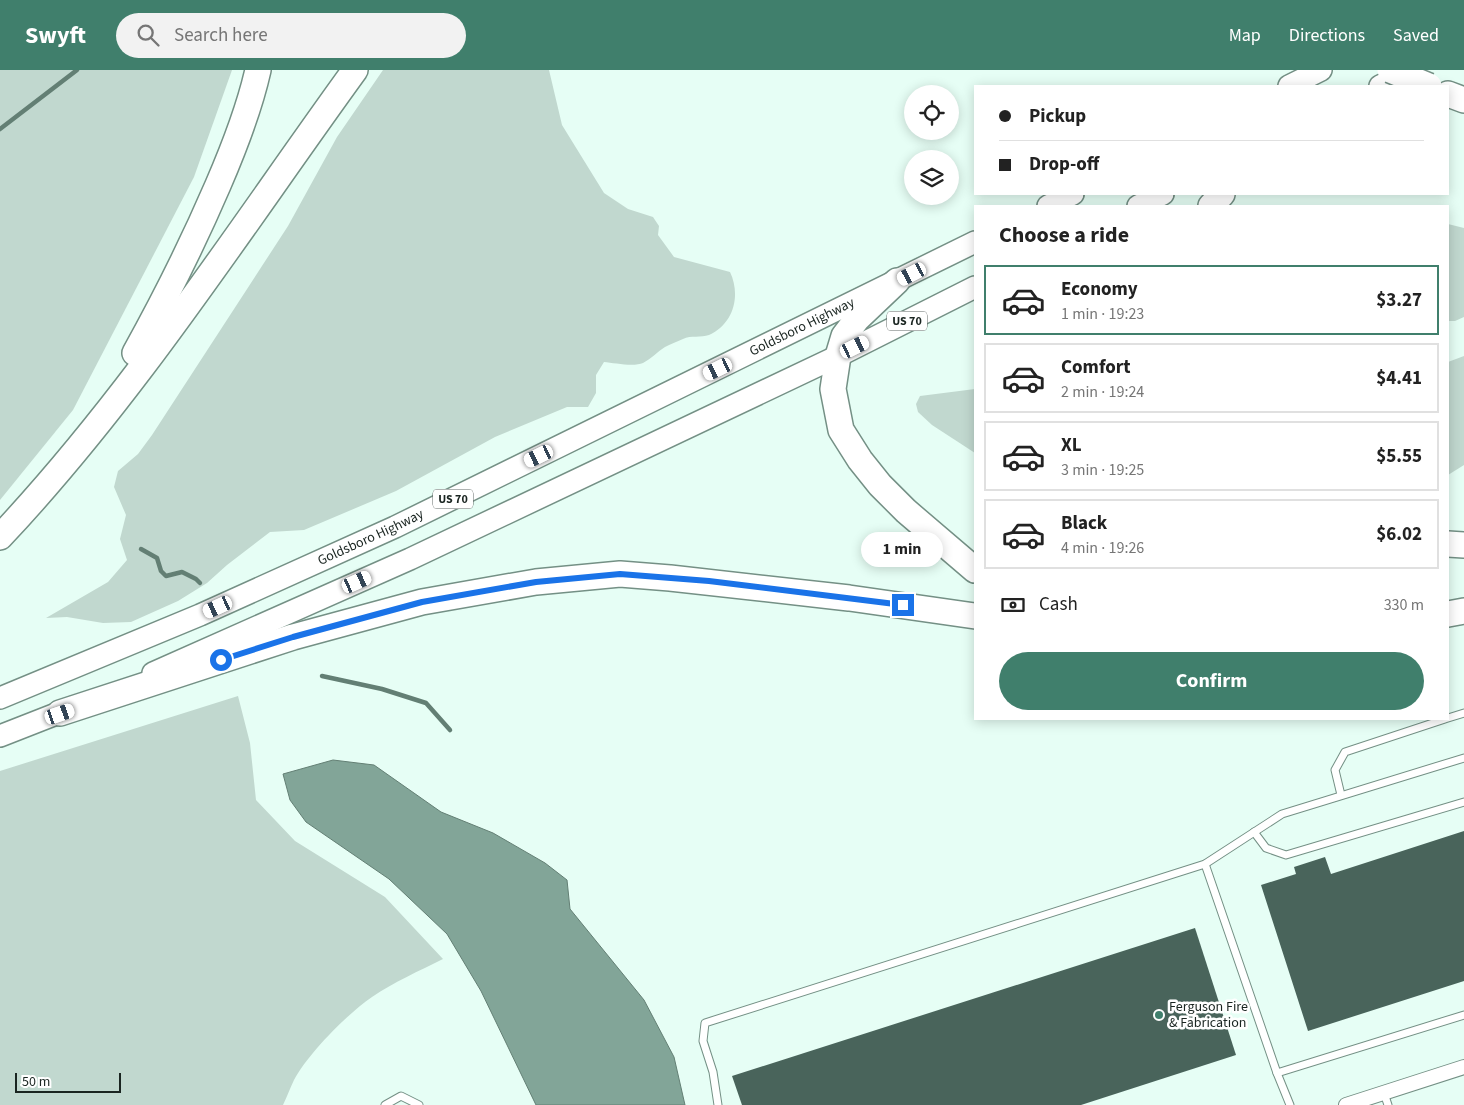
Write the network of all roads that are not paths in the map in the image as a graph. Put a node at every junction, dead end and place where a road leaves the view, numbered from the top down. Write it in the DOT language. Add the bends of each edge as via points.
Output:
graph roads {
  1 [pos="258,70"];
  2 [pos="354,70"];
  3 [pos="1321,70"];
  4 [pos="1390,70"];
  5 [pos="1413,70"];
  6 [pos="1291,85"];
  7 [pos="1382,85"];
  8 [pos="1427,85"];
  9 [pos="1071,195"];
  10 [pos="1161,195"];
  11 [pos="1221,195"];
  12 [pos="1050,205"];
  13 [pos="1140,205"];
  14 [pos="1212,205"];
  15 [pos="974,243"];
  16 [pos="898,281"];
  17 [pos="974,288"];
  18 [pos="838,356"];
  19 [pos="92,430"];
  20 [pos="0,537"];
  21 [pos="1449,544"];
  22 [pos="1464,545"];
  23 [pos="974,569"];
  24 [pos="1464,611"];
  25 [pos="1449,614"];
  26 [pos="974,616"];
  27 [pos="0,698"];
  28 [pos="1464,713"];
  29 [pos="60,714"];
  30 [pos="1449,717"];
  31 [pos="1440,720"];
  32 [pos="0,736"];
  33 [pos="1464,758"];
  34 [pos="1341,795"];
  35 [pos="1464,802"];
  36 [pos="1254,832"];
  37 [pos="1205,864"];
  38 [pos="1464,1015"];
  39 [pos="1464,1067"];
  40 [pos="1277,1073"];
  41 [pos="1386,1099"];
  42 [pos="385,1105"];
  43 [pos="419,1105"];
  44 [pos="718,1105"];
  45 [pos="1290,1105"];
  46 [pos="1346,1105"];
  1 -- 19 [label="highway" via="240,131 195,239"];
  2 -- 19 [label="highway" via="159,343"];
  3 -- 6 [label="main road"];
  4 -- 8 [label="highway, bridge"];
  5 -- 7 [label="main road"];
  9 -- 12 [label="main road"];
  10 -- 13 [label="main road"];
  11 -- 14 [label="highway"];
  15 -- 16 [label="main road, Goldsboro Highway / US 70"];
  16 -- 18 [label="highway" via="844,336"];
  16 -- 27 [label="main road, Goldsboro Highway / US 70" via="395,527 200,616"];
  17 -- 18 [label="main road, US 70"];
  18 -- 23 [label="highway" via="832,389 841,430 860,460 906,511"];
  18 -- 29 [label="main road, US 70" via="410,559"];
  19 -- 20 [label="highway"];
  21 -- 22 [label="highway"];
  24 -- 25 [label="highway"];
  26 -- 29 [label="highway" via="680,578 620,574 536,582 422,602 293,637"];
  28 -- 30 [label="lane"];
  29 -- 32 [label="main road, US 70"];
  31 -- 34 [label="lane" via="1345,752 1335,770"];
  33 -- 34 [label="lane"];
  34 -- 36 [label="lane" via="1282,814"];
  35 -- 36 [label="lane" via="1286,854 1266,848"];
  36 -- 37 [label="lane"];
  37 -- 40 [label="lane"];
  37 -- 44 [label="lane" via="705,1023 703,1040 713,1072"];
  38 -- 40 [label="lane"];
  39 -- 41 [label="street"];
  40 -- 45 [label="lane"];
  41 -- 46 [label="street"];
  42 -- 43 [label="lane" via="401,1096"];
}
